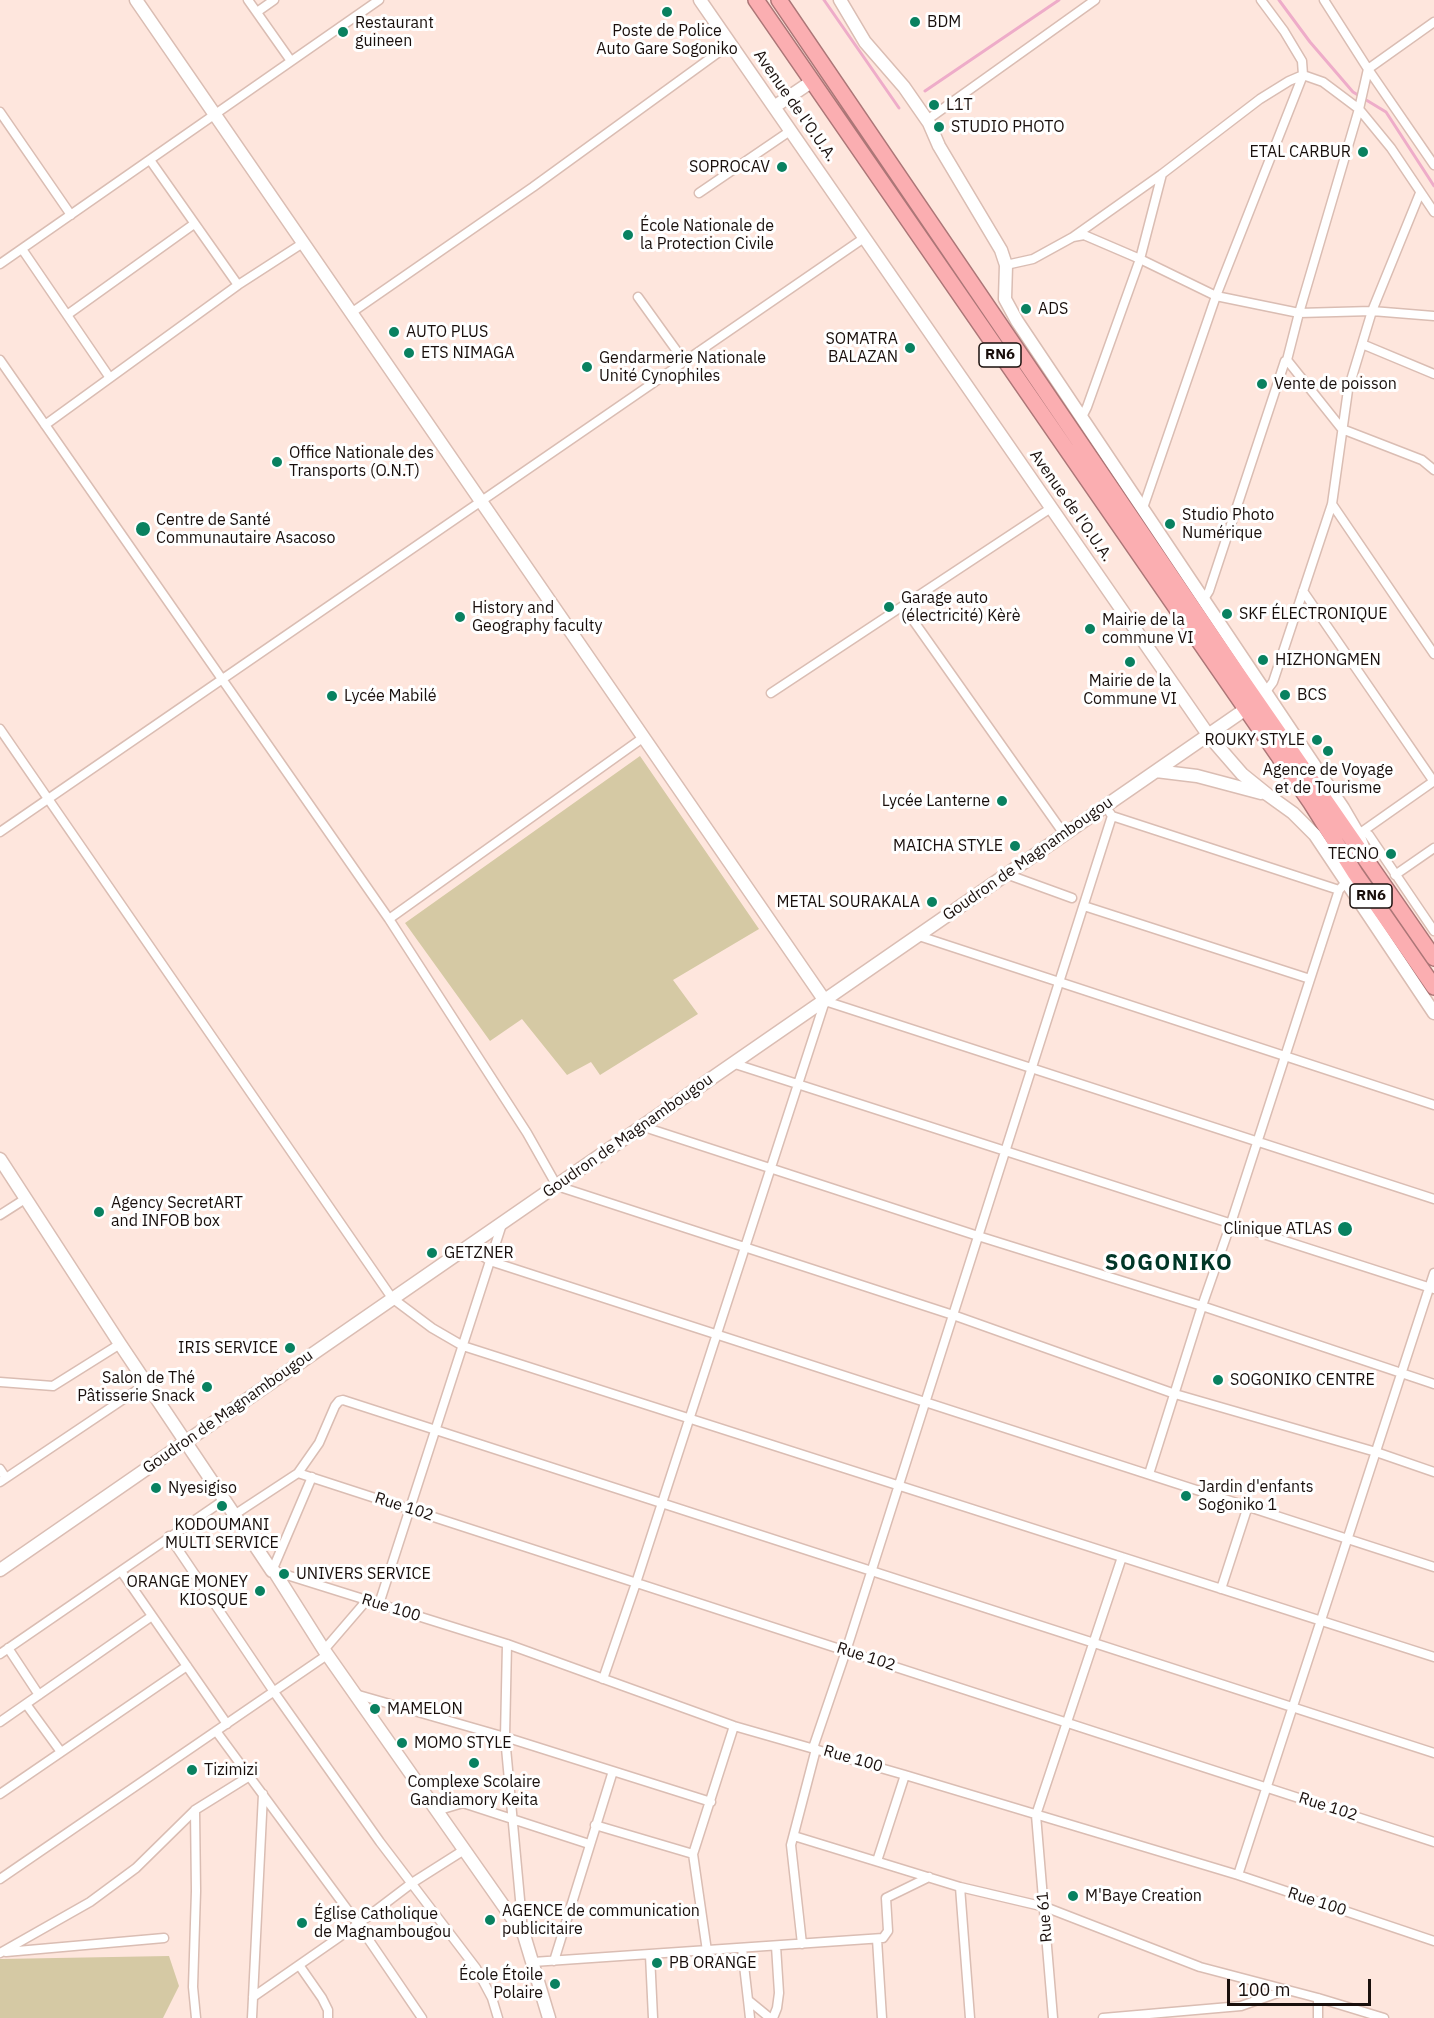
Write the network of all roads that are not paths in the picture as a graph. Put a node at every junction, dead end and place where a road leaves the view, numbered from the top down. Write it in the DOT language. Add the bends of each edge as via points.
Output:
graph roads {
  1 [pos="136,0"];
  2 [pos="248,0"];
  3 [pos="274,0"];
  4 [pos="379,0"];
  5 [pos="700,0"];
  6 [pos="756,0"];
  7 [pos="779,0"];
  8 [pos="840,0"];
  9 [pos="1095,0"];
  10 [pos="1261,0"];
  11 [pos="1328,1"];
  12 [pos="257,12"];
  13 [pos="1434,22"];
  14 [pos="730,44"];
  15 [pos="291,62"];
  16 [pos="1367,73"];
  17 [pos="1304,75"];
  18 [pos="811,82"];
  19 [pos="774,107"];
  20 [pos="1359,109"];
  21 [pos="0,112"];
  22 [pos="215,115"];
  23 [pos="927,120"];
  24 [pos="790,131"];
  25 [pos="150,159"];
  26 [pos="1434,165"];
  27 [pos="1162,174"];
  28 [pos="699,193"];
  29 [pos="1420,193"];
  30 [pos="1434,212"];
  31 [pos="71,215"];
  32 [pos="194,224"];
  33 [pos="1073,237"];
  34 [pos="864,238"];
  35 [pos="303,243"];
  36 [pos="22,249"];
  37 [pos="1140,259"];
  38 [pos="0,264"];
  39 [pos="1006,265"];
  40 [pos="238,285"];
  41 [pos="1216,296"];
  42 [pos="638,297"];
  43 [pos="1372,311"];
  44 [pos="351,313"];
  45 [pos="1299,313"];
  46 [pos="68,315"];
  47 [pos="1434,316"];
  48 [pos="1362,344"];
  49 [pos="0,360"];
  50 [pos="1287,360"];
  51 [pos="684,361"];
  52 [pos="1434,374"];
  53 [pos="110,378"];
  54 [pos="1082,417"];
  55 [pos="45,425"];
  56 [pos="1342,429"];
  57 [pos="1434,470"];
  58 [pos="481,501"];
  59 [pos="1332,504"];
  60 [pos="1051,508"];
  61 [pos="1143,508"];
  62 [pos="1303,591"];
  63 [pos="1204,599"];
  64 [pos="903,606"];
  65 [pos="1434,654"];
  66 [pos="221,680"];
  67 [pos="771,693"];
  68 [pos="1256,701"];
  69 [pos="0,729"];
  70 [pos="1209,736"];
  71 [pos="644,737"];
  72 [pos="1156,771"];
  73 [pos="1434,782"];
  74 [pos="1268,795"];
  75 [pos="48,799"];
  76 [pos="1105,805"];
  77 [pos="1112,816"];
  78 [pos="1360,831"];
  79 [pos="0,832"];
  80 [pos="1064,834"];
  81 [pos="1434,848"];
  82 [pos="1371,866"];
  83 [pos="1006,874"];
  84 [pos="1395,875"];
  85 [pos="1347,881"];
  86 [pos="1072,898"];
  87 [pos="1084,906"];
  88 [pos="389,919"];
  89 [pos="1434,931"];
  90 [pos="919,936"];
  91 [pos="1434,958"];
  92 [pos="1310,979"];
  93 [pos="1060,982"];
  94 [pos="1434,987"];
  95 [pos="825,1001"];
  96 [pos="1434,1013"];
  97 [pos="1285,1056"];
  98 [pos="732,1063"];
  99 [pos="1032,1068"];
  100 [pos="798,1084"];
  101 [pos="1434,1105"];
  102 [pos="641,1126"];
  103 [pos="1257,1141"];
  104 [pos="1005,1151"];
  105 [pos="0,1159"];
  106 [pos="770,1169"];
  107 [pos="557,1186"];
  108 [pos="26,1199"];
  109 [pos="1434,1199"];
  110 [pos="0,1215"];
  111 [pos="502,1223"];
  112 [pos="1231,1223"];
  113 [pos="978,1236"];
  114 [pos="468,1246"];
  115 [pos="745,1248"];
  116 [pos="490,1261"];
  117 [pos="1434,1273"];
  118 [pos="1432,1288"];
  119 [pos="392,1298"];
  120 [pos="1202,1306"];
  121 [pos="953,1315"];
  122 [pos="717,1334"];
  123 [pos="120,1344"];
  124 [pos="463,1346"];
  125 [pos="1401,1374"];
  126 [pos="0,1382"];
  127 [pos="147,1384"];
  128 [pos="1434,1384"];
  129 [pos="1175,1394"];
  130 [pos="925,1402"];
  131 [pos="689,1419"];
  132 [pos="436,1430"];
  133 [pos="186,1441"];
  134 [pos="1376,1452"];
  135 [pos="0,1469"];
  136 [pos="1434,1472"];
  137 [pos="298,1473"];
  138 [pos="1149,1474"];
  139 [pos="312,1478"];
  140 [pos="3,1480"];
  141 [pos="898,1486"];
  142 [pos="224,1500"];
  143 [pos="662,1503"];
  144 [pos="1248,1506"];
  145 [pos="411,1510"];
  146 [pos="234,1515"];
  147 [pos="169,1536"];
  148 [pos="1348,1539"];
  149 [pos="1122,1557"];
  150 [pos="1434,1567"];
  151 [pos="0,1570"];
  152 [pos="121,1570"];
  153 [pos="273,1571"];
  154 [pos="871,1571"];
  155 [pos="636,1583"];
  156 [pos="1221,1589"];
  157 [pos="368,1600"];
  158 [pos="379,1604"];
  159 [pos="152,1616"];
  160 [pos="1321,1621"];
  161 [pos="1094,1643"];
  162 [pos="507,1644"];
  163 [pos="8,1648"];
  164 [pos="846,1651"];
  165 [pos="326,1653"];
  166 [pos="0,1654"];
  167 [pos="1434,1657"];
  168 [pos="187,1666"];
  169 [pos="603,1679"];
  170 [pos="274,1692"];
  171 [pos="355,1694"];
  172 [pos="39,1695"];
  173 [pos="26,1704"];
  174 [pos="1293,1708"];
  175 [pos="0,1722"];
  176 [pos="1068,1723"];
  177 [pos="227,1724"];
  178 [pos="734,1726"];
  179 [pos="216,1731"];
  180 [pos="505,1737"];
  181 [pos="814,1748"];
  182 [pos="61,1752"];
  183 [pos="1434,1754"];
  184 [pos="613,1771"];
  185 [pos="905,1775"];
  186 [pos="248,1777"];
  187 [pos="1267,1787"];
  188 [pos="0,1794"];
  189 [pos="263,1794"];
  190 [pos="711,1802"];
  191 [pos="195,1810"];
  192 [pos="436,1810"];
  193 [pos="1036,1815"];
  194 [pos="514,1820"];
  195 [pos="595,1825"];
  196 [pos="794,1836"];
  197 [pos="1434,1842"];
  198 [pos="589,1844"];
  199 [pos="464,1850"];
  200 [pos="693,1854"];
  201 [pos="878,1861"];
  202 [pos="1239,1875"];
  203 [pos="929,1877"];
  204 [pos="0,1879"];
  205 [pos="412,1882"];
  206 [pos="960,1887"];
  207 [pos="1045,1907"];
  208 [pos="358,1924"];
  209 [pos="524,1935"];
  210 [pos="164,1938"];
  211 [pos="877,1939"];
  212 [pos="1434,1941"];
  213 [pos="802,1944"];
  214 [pos="776,1946"];
  215 [pos="742,1948"];
  216 [pos="707,1951"];
  217 [pos="1,1953"];
  218 [pos="650,1954"];
  219 [pos="554,1961"];
  220 [pos="533,1962"];
  221 [pos="299,1965"];
  222 [pos="1286,1990"];
  223 [pos="253,1997"];
  224 [pos="1318,1998"];
  225 [pos="748,2000"];
  226 [pos="196,2018"];
  227 [pos="252,2018"];
  228 [pos="328,2018"];
  229 [pos="422,2018"];
  230 [pos="498,2018"];
  231 [pos="549,2018"];
  232 [pos="653,2018"];
  233 [pos="750,2018"];
  234 [pos="771,2018"];
  235 [pos="882,2018"];
  236 [pos="970,2018"];
  237 [pos="1053,2018"];
  238 [pos="1103,2018"];
  239 [pos="1318,2018"];
  240 [pos="1384,2018"];
  1 -- 22 [label="street"];
  2 -- 12 [label="street"];
  3 -- 12 [label="street"];
  4 -- 15 [label="street"];
  5 -- 14 [label="street, Avenue de l'O.U.A."];
  6 -- 18 [label="highway, Avenue de l'O.U.A. / RN6"];
  7 -- 68 [label="highway, Avenue de l'O.U.A. / RN6"];
  8 -- 23 [label="street, Avenue de l'O.U.A." via="865,42"];
  9 -- 23 [label="street"];
  10 -- 17 [label="street" via="1302,61"];
  11 -- 16 [label="street"];
  12 -- 15 [label="street"];
  13 -- 16 [label="street"];
  14 -- 19 [label="street, Avenue de l'O.U.A."];
  14 -- 44 [label="street"];
  15 -- 22 [label="street"];
  16 -- 20 [label="street"];
  16 -- 26 [label="street"];
  17 -- 20 [label="street" via="1323,82"];
  17 -- 27 [label="street" via="1260,99"];
  17 -- 41 [label="street"];
  18 -- 19 [label="street"];
  18 -- 68 [label="highway, Avenue de l'O.U.A. / RN6"];
  19 -- 24 [label="street, Avenue de l'O.U.A."];
  20 -- 29 [label="street"];
  20 -- 45 [label="street"];
  21 -- 31 [label="street"];
  22 -- 25 [label="street"];
  22 -- 35 [label="street"];
  23 -- 39 [label="street, Avenue de l'O.U.A."];
  24 -- 28 [label="street"];
  24 -- 34 [label="street, Avenue de l'O.U.A."];
  25 -- 31 [label="street"];
  25 -- 32 [label="street"];
  27 -- 33 [label="street"];
  27 -- 37 [label="street"];
  29 -- 30 [label="street"];
  29 -- 43 [label="street"];
  31 -- 36 [label="street"];
  32 -- 40 [label="street"];
  32 -- 46 [label="street"];
  33 -- 37 [label="street" via="1084,235"];
  33 -- 39 [label="street" via="1033,259"];
  34 -- 51 [label="street"];
  34 -- 60 [label="street, Avenue de l'O.U.A."];
  35 -- 40 [label="street"];
  35 -- 44 [label="street"];
  36 -- 38 [label="street"];
  36 -- 46 [label="street"];
  37 -- 41 [label="street"];
  37 -- 54 [label="street"];
  39 -- 54 [label="street, Avenue de l'O.U.A." via="1005,299"];
  40 -- 53 [label="street"];
  41 -- 45 [label="street"];
  41 -- 61 [label="street"];
  42 -- 51 [label="street"];
  43 -- 45 [label="street"];
  43 -- 47 [label="street"];
  43 -- 48 [label="street"];
  44 -- 58 [label="street"];
  45 -- 50 [label="street"];
  46 -- 53 [label="street"];
  48 -- 52 [label="street"];
  48 -- 56 [label="street" via="1348,390"];
  49 -- 55 [label="street"];
  50 -- 56 [label="street"];
  50 -- 63 [label="street"];
  51 -- 58 [label="street"];
  53 -- 55 [label="street"];
  54 -- 61 [label="street, Avenue de l'O.U.A."];
  55 -- 66 [label="street"];
  56 -- 57 [label="street" via="1422,460"];
  56 -- 59 [label="street"];
  58 -- 66 [label="street"];
  58 -- 71 [label="street"];
  59 -- 62 [label="street"];
  59 -- 65 [label="street"];
  60 -- 64 [label="street"];
  60 -- 70 [label="street, Avenue de l'O.U.A."];
  61 -- 63 [label="street, Avenue de l'O.U.A."];
  62 -- 68 [label="street" via="1273,682"];
  62 -- 73 [label="street"];
  63 -- 68 [label="street, Avenue de l'O.U.A."];
  64 -- 67 [label="street"];
  64 -- 80 [label="street"];
  66 -- 75 [label="street"];
  66 -- 88 [label="street"];
  68 -- 70 [label="street, Goudron de Magnambougou"];
  68 -- 78 [label="street, Avenue de l'O.U.A."];
  68 -- 82 [label="highway, Avenue de l'O.U.A. / RN6"];
  68 -- 85 [label="highway, Avenue de l'O.U.A. / RN6" via="1311,803"];
  69 -- 75 [label="street"];
  70 -- 72 [label="street, Goudron de Magnambougou"];
  70 -- 74 [label="street, Avenue de l'O.U.A." via="1242,774"];
  71 -- 88 [label="street"];
  71 -- 95 [label="street"];
  72 -- 74 [label="street" via="1197,776"];
  72 -- 76 [label="street, Goudron de Magnambougou"];
  73 -- 78 [label="street"];
  74 -- 85 [label="street, Avenue de l'O.U.A." via="1315,835"];
  75 -- 79 [label="street"];
  75 -- 119 [label="street"];
  76 -- 77 [label="street"];
  76 -- 80 [label="street, Goudron de Magnambougou"];
  77 -- 85 [label="street"];
  77 -- 87 [label="street"];
  78 -- 82 [label="street"];
  78 -- 84 [label="street, Avenue de l'O.U.A." via="1369,835"];
  80 -- 83 [label="street, Goudron de Magnambougou"];
  81 -- 84 [label="street"];
  82 -- 91 [label="highway, Avenue de l'O.U.A. / RN6"];
  83 -- 86 [label="street"];
  83 -- 90 [label="street, Goudron de Magnambougou"];
  84 -- 89 [label="street, Avenue de l'O.U.A."];
  85 -- 92 [label="street"];
  85 -- 94 [label="highway, Avenue de l'O.U.A. / RN6"];
  85 -- 96 [label="street, Avenue de l'O.U.A."];
  87 -- 92 [label="street"];
  87 -- 93 [label="street"];
  88 -- 107 [label="street"];
  90 -- 93 [label="street"];
  90 -- 95 [label="street, Goudron de Magnambougou"];
  92 -- 97 [label="street"];
  93 -- 97 [label="street"];
  93 -- 99 [label="street"];
  95 -- 98 [label="street, Goudron de Magnambougou"];
  95 -- 99 [label="street"];
  95 -- 100 [label="street"];
  97 -- 101 [label="street"];
  97 -- 103 [label="street"];
  98 -- 100 [label="street"];
  98 -- 102 [label="street, Goudron de Magnambougou"];
  99 -- 103 [label="street"];
  99 -- 104 [label="street"];
  100 -- 104 [label="street"];
  100 -- 106 [label="street"];
  102 -- 106 [label="street"];
  102 -- 107 [label="street, Goudron de Magnambougou"];
  103 -- 109 [label="street"];
  103 -- 112 [label="street"];
  104 -- 112 [label="street"];
  104 -- 113 [label="street"];
  105 -- 108 [label="street"];
  106 -- 113 [label="street"];
  106 -- 115 [label="street"];
  107 -- 111 [label="street, Goudron de Magnambougou"];
  107 -- 115 [label="street"];
  108 -- 110 [label="street"];
  108 -- 123 [label="street"];
  111 -- 114 [label="street, Goudron de Magnambougou"];
  111 -- 116 [label="street"];
  112 -- 118 [label="street"];
  112 -- 120 [label="street"];
  113 -- 120 [label="street"];
  113 -- 121 [label="street"];
  114 -- 116 [label="street"];
  114 -- 119 [label="street, Goudron de Magnambougou"];
  115 -- 121 [label="street"];
  115 -- 122 [label="street"];
  116 -- 122 [label="street"];
  116 -- 124 [label="street"];
  117 -- 118 [label="street"];
  118 -- 125 [label="street"];
  119 -- 124 [label="street"];
  119 -- 133 [label="street, Goudron de Magnambougou"];
  120 -- 125 [label="street"];
  120 -- 129 [label="street"];
  121 -- 129 [label="street"];
  121 -- 130 [label="street"];
  122 -- 130 [label="street"];
  122 -- 131 [label="street"];
  123 -- 126 [label="street" via="53,1386"];
  123 -- 127 [label="street"];
  124 -- 131 [label="street"];
  124 -- 132 [label="street"];
  125 -- 128 [label="street"];
  125 -- 134 [label="street"];
  127 -- 133 [label="street"];
  127 -- 140 [label="street"];
  129 -- 134 [label="street"];
  129 -- 138 [label="street"];
  130 -- 138 [label="street"];
  130 -- 141 [label="street"];
  131 -- 141 [label="street"];
  131 -- 143 [label="street"];
  132 -- 137 [label="street" via="339,1401 319,1443"];
  132 -- 143 [label="street"];
  132 -- 145 [label="street"];
  133 -- 142 [label="street"];
  133 -- 151 [label="street, Goudron de Magnambougou"];
  134 -- 136 [label="street"];
  134 -- 148 [label="street"];
  135 -- 140 [label="street"];
  137 -- 139 [label="street, Rue 102"];
  137 -- 146 [label="street"];
  138 -- 144 [label="street"];
  139 -- 145 [label="street, Rue 102"];
  139 -- 153 [label="street"];
  141 -- 149 [label="street"];
  141 -- 154 [label="street"];
  142 -- 146 [label="street"];
  142 -- 147 [label="street"];
  143 -- 154 [label="street"];
  143 -- 155 [label="street"];
  144 -- 148 [label="street"];
  144 -- 156 [label="street"];
  145 -- 155 [label="street, Rue 102"];
  145 -- 158 [label="street"];
  146 -- 153 [label="street"];
  147 -- 152 [label="street"];
  147 -- 170 [label="street"];
  148 -- 150 [label="street"];
  148 -- 160 [label="street"];
  149 -- 156 [label="street"];
  149 -- 161 [label="street"];
  152 -- 159 [label="street"];
  152 -- 163 [label="street"];
  153 -- 157 [label="street, Rue 100"];
  153 -- 165 [label="street"];
  154 -- 161 [label="street"];
  154 -- 164 [label="street"];
  155 -- 164 [label="street, Rue 102"];
  155 -- 169 [label="street"];
  156 -- 160 [label="street"];
  157 -- 158 [label="street, Rue 100"];
  157 -- 165 [label="street"];
  158 -- 162 [label="street, Rue 100"];
  159 -- 168 [label="street"];
  159 -- 172 [label="street"];
  160 -- 167 [label="street"];
  160 -- 174 [label="street"];
  161 -- 174 [label="street"];
  161 -- 176 [label="street"];
  162 -- 169 [label="street, Rue 100"];
  162 -- 180 [label="street"];
  163 -- 166 [label="street"];
  163 -- 172 [label="street"];
  164 -- 176 [label="street, Rue 102"];
  164 -- 181 [label="street"];
  165 -- 170 [label="street"];
  165 -- 171 [label="street"];
  168 -- 177 [label="street"];
  168 -- 182 [label="street"];
  169 -- 178 [label="street, Rue 100"];
  170 -- 177 [label="street"];
  170 -- 205 [label="street"];
  171 -- 180 [label="street"];
  171 -- 192 [label="street"];
  172 -- 173 [label="street"];
  173 -- 175 [label="street"];
  173 -- 182 [label="street"];
  174 -- 183 [label="street"];
  174 -- 187 [label="street"];
  176 -- 187 [label="street, Rue 102"];
  176 -- 193 [label="street"];
  177 -- 179 [label="street"];
  178 -- 181 [label="street, Rue 100"];
  178 -- 190 [label="street"];
  179 -- 186 [label="street"];
  179 -- 204 [label="street"];
  180 -- 184 [label="street"];
  180 -- 194 [label="street"];
  181 -- 185 [label="street, Rue 100"];
  181 -- 196 [label="street"];
  182 -- 188 [label="street"];
  184 -- 190 [label="street"];
  184 -- 195 [label="street"];
  185 -- 193 [label="street, Rue 100"];
  185 -- 201 [label="street"];
  186 -- 189 [label="street"];
  186 -- 191 [label="street"];
  187 -- 197 [label="street, Rue 102"];
  187 -- 202 [label="street"];
  189 -- 208 [label="street"];
  189 -- 223 [label="street"];
  190 -- 200 [label="street"];
  191 -- 217 [label="street" via="136,1868 90,1902"];
  191 -- 226 [label="street"];
  192 -- 194 [label="street" via="463,1803"];
  192 -- 199 [label="street"];
  193 -- 202 [label="street, Rue 100"];
  193 -- 207 [label="street, Rue 61"];
  194 -- 198 [label="street"];
  194 -- 209 [label="street"];
  195 -- 198 [label="street"];
  195 -- 200 [label="street"];
  196 -- 201 [label="street"];
  196 -- 213 [label="street" via="791,1845"];
  198 -- 219 [label="street"];
  199 -- 205 [label="street"];
  199 -- 209 [label="street"];
  200 -- 216 [label="street"];
  201 -- 203 [label="street"];
  202 -- 212 [label="street, Rue 100"];
  203 -- 206 [label="street"];
  203 -- 211 [label="street" via="886,1898 888,1931"];
  205 -- 208 [label="street"];
  205 -- 230 [label="street" via="476,1968"];
  206 -- 207 [label="street"];
  206 -- 236 [label="street"];
  207 -- 222 [label="street" via="1200,1967"];
  207 -- 237 [label="street, Rue 61"];
  208 -- 221 [label="street"];
  208 -- 229 [label="street"];
  209 -- 220 [label="street"];
  210 -- 217 [label="street"];
  211 -- 213 [label="street"];
  211 -- 235 [label="street"];
  213 -- 214 [label="street"];
  214 -- 215 [label="street"];
  214 -- 234 [label="street" via="777,2008"];
  215 -- 216 [label="street"];
  215 -- 225 [label="street"];
  216 -- 218 [label="street"];
  218 -- 219 [label="street"];
  218 -- 232 [label="street"];
  219 -- 220 [label="street"];
  220 -- 231 [label="street"];
  221 -- 223 [label="street"];
  221 -- 228 [label="street" via="322,1998"];
  222 -- 224 [label="street"];
  222 -- 238 [label="street" via="1241,2006"];
  223 -- 227 [label="street"];
  224 -- 239 [label="street"];
  224 -- 240 [label="street"];
  225 -- 233 [label="street"];
  225 -- 234 [label="street"];
}
